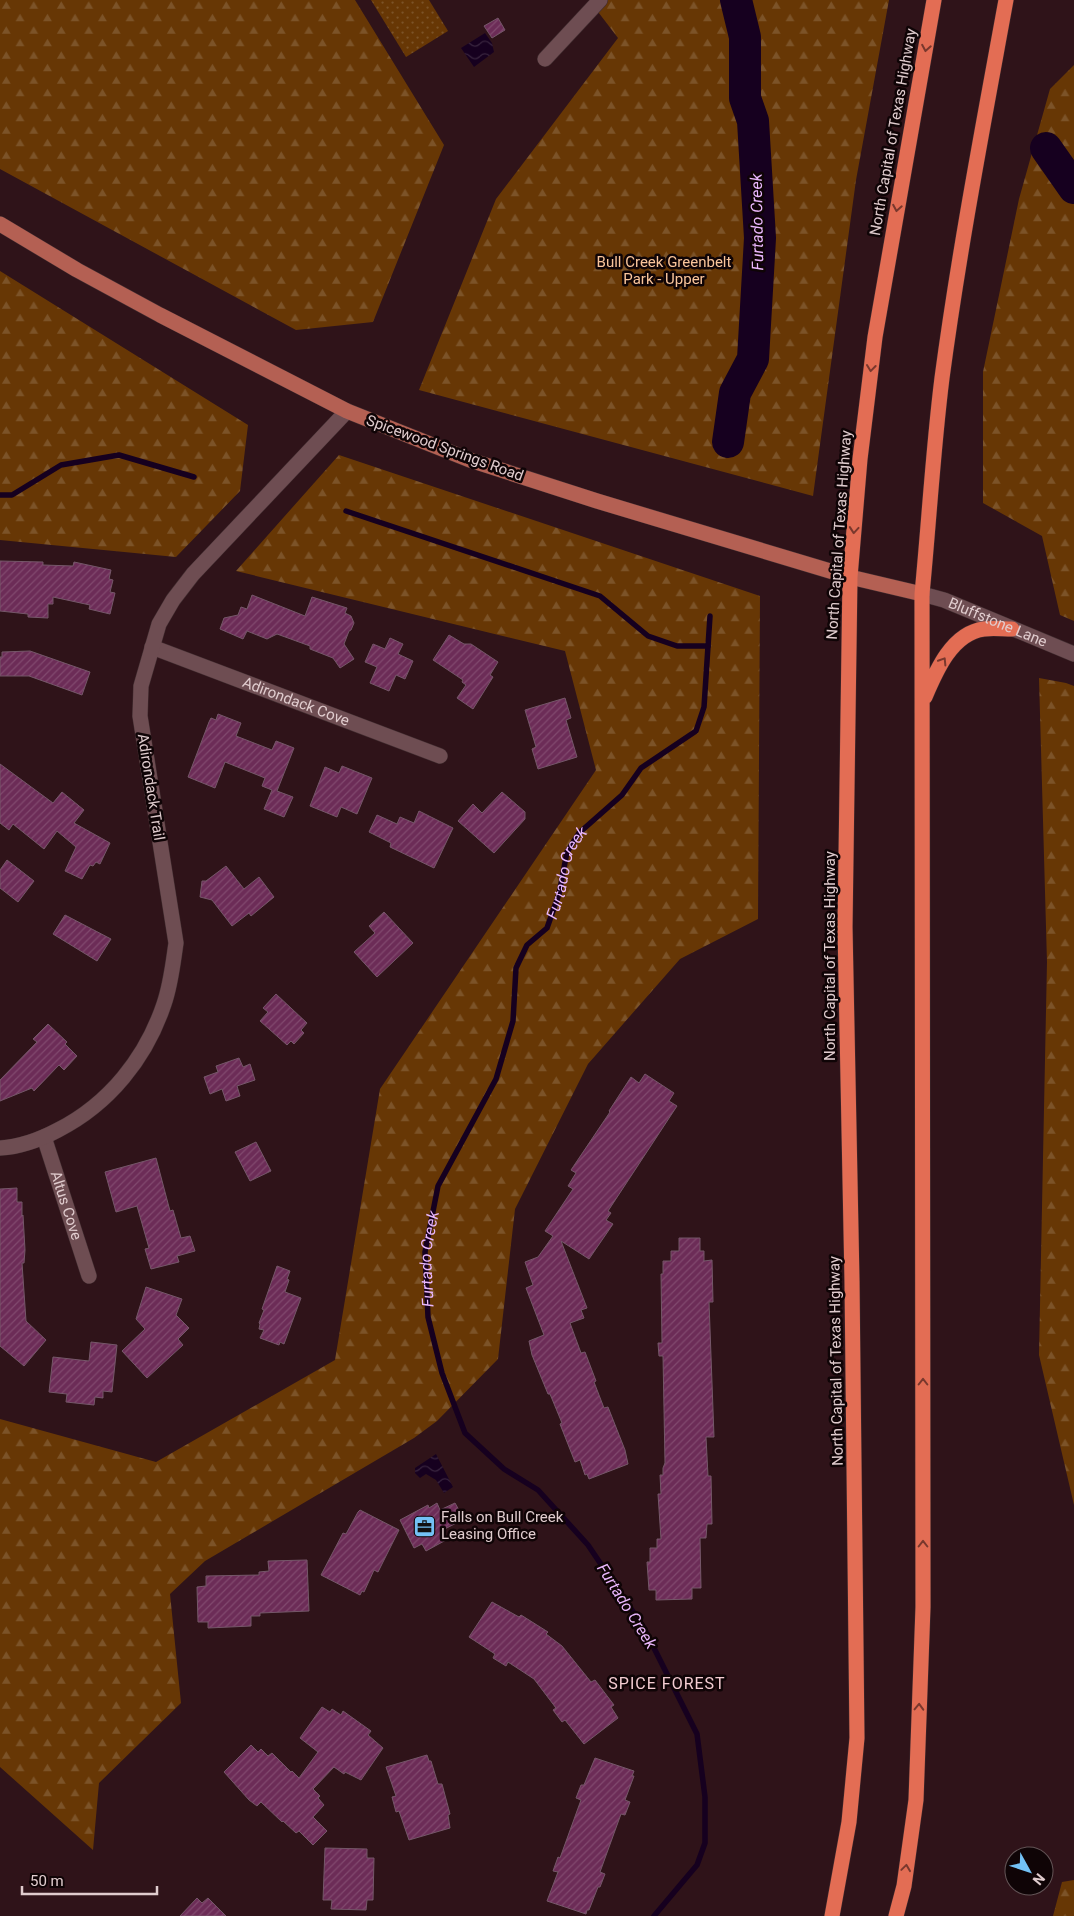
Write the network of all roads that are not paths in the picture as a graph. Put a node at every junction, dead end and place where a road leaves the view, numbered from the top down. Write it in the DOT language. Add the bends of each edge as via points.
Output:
graph roads {
  1 [pos="600,0"];
  2 [pos="934,0"];
  3 [pos="1006,0"];
  4 [pos="545,59"];
  5 [pos="0,224"];
  6 [pos="347,411"];
  7 [pos="850,577"];
  8 [pos="922,594"];
  9 [pos="1012,628"];
  10 [pos="152,648"];
  11 [pos="1074,654"];
  12 [pos="922,705"];
  13 [pos="440,756"];
  14 [pos="44,1137"];
  15 [pos="0,1148"];
  16 [pos="88,1276"];
  17 [pos="832,1916"];
  18 [pos="896,1916"];
  1 -- 4 [label="street"];
  2 -- 7 [label="highway, North Capital of Texas Highway, one-way" via="875,336"];
  3 -- 8 [label="highway" via="956,281 932,466"];
  5 -- 6 [label="main road, Spicewood Springs Road" via="160,315"];
  6 -- 7 [label="main road, Spicewood Springs Road" via="470,460"];
  6 -- 10 [label="street, Adirondack Trail" via="193,574 159,624"];
  7 -- 8 [label="main road, Spicewood Springs Road"];
  7 -- 17 [label="highway, North Capital of Texas Highway" via="845,927 857,1738 850,1822"];
  8 -- 9 [label="street, Bluffstone Lane"];
  8 -- 12 [label="highway"];
  9 -- 11 [label="street, Bluffstone Lane"];
  12 -- 9 [label="highway, one-way" via="934,675 950,649 966,636 982,629"];
  10 -- 13 [label="street, Adirondack Cove"];
  10 -- 14 [label="street, Adirondack Trail" via="141,686 140,716 176,943 172,970 152,1035 137,1062 103,1099 75,1121"];
  18 -- 12 [label="highway, one-way" via="904,1886 916,1800 923,1607"];
  14 -- 15 [label="street, Adirondack Trail"];
  14 -- 16 [label="street, Altus Cove"];
}
